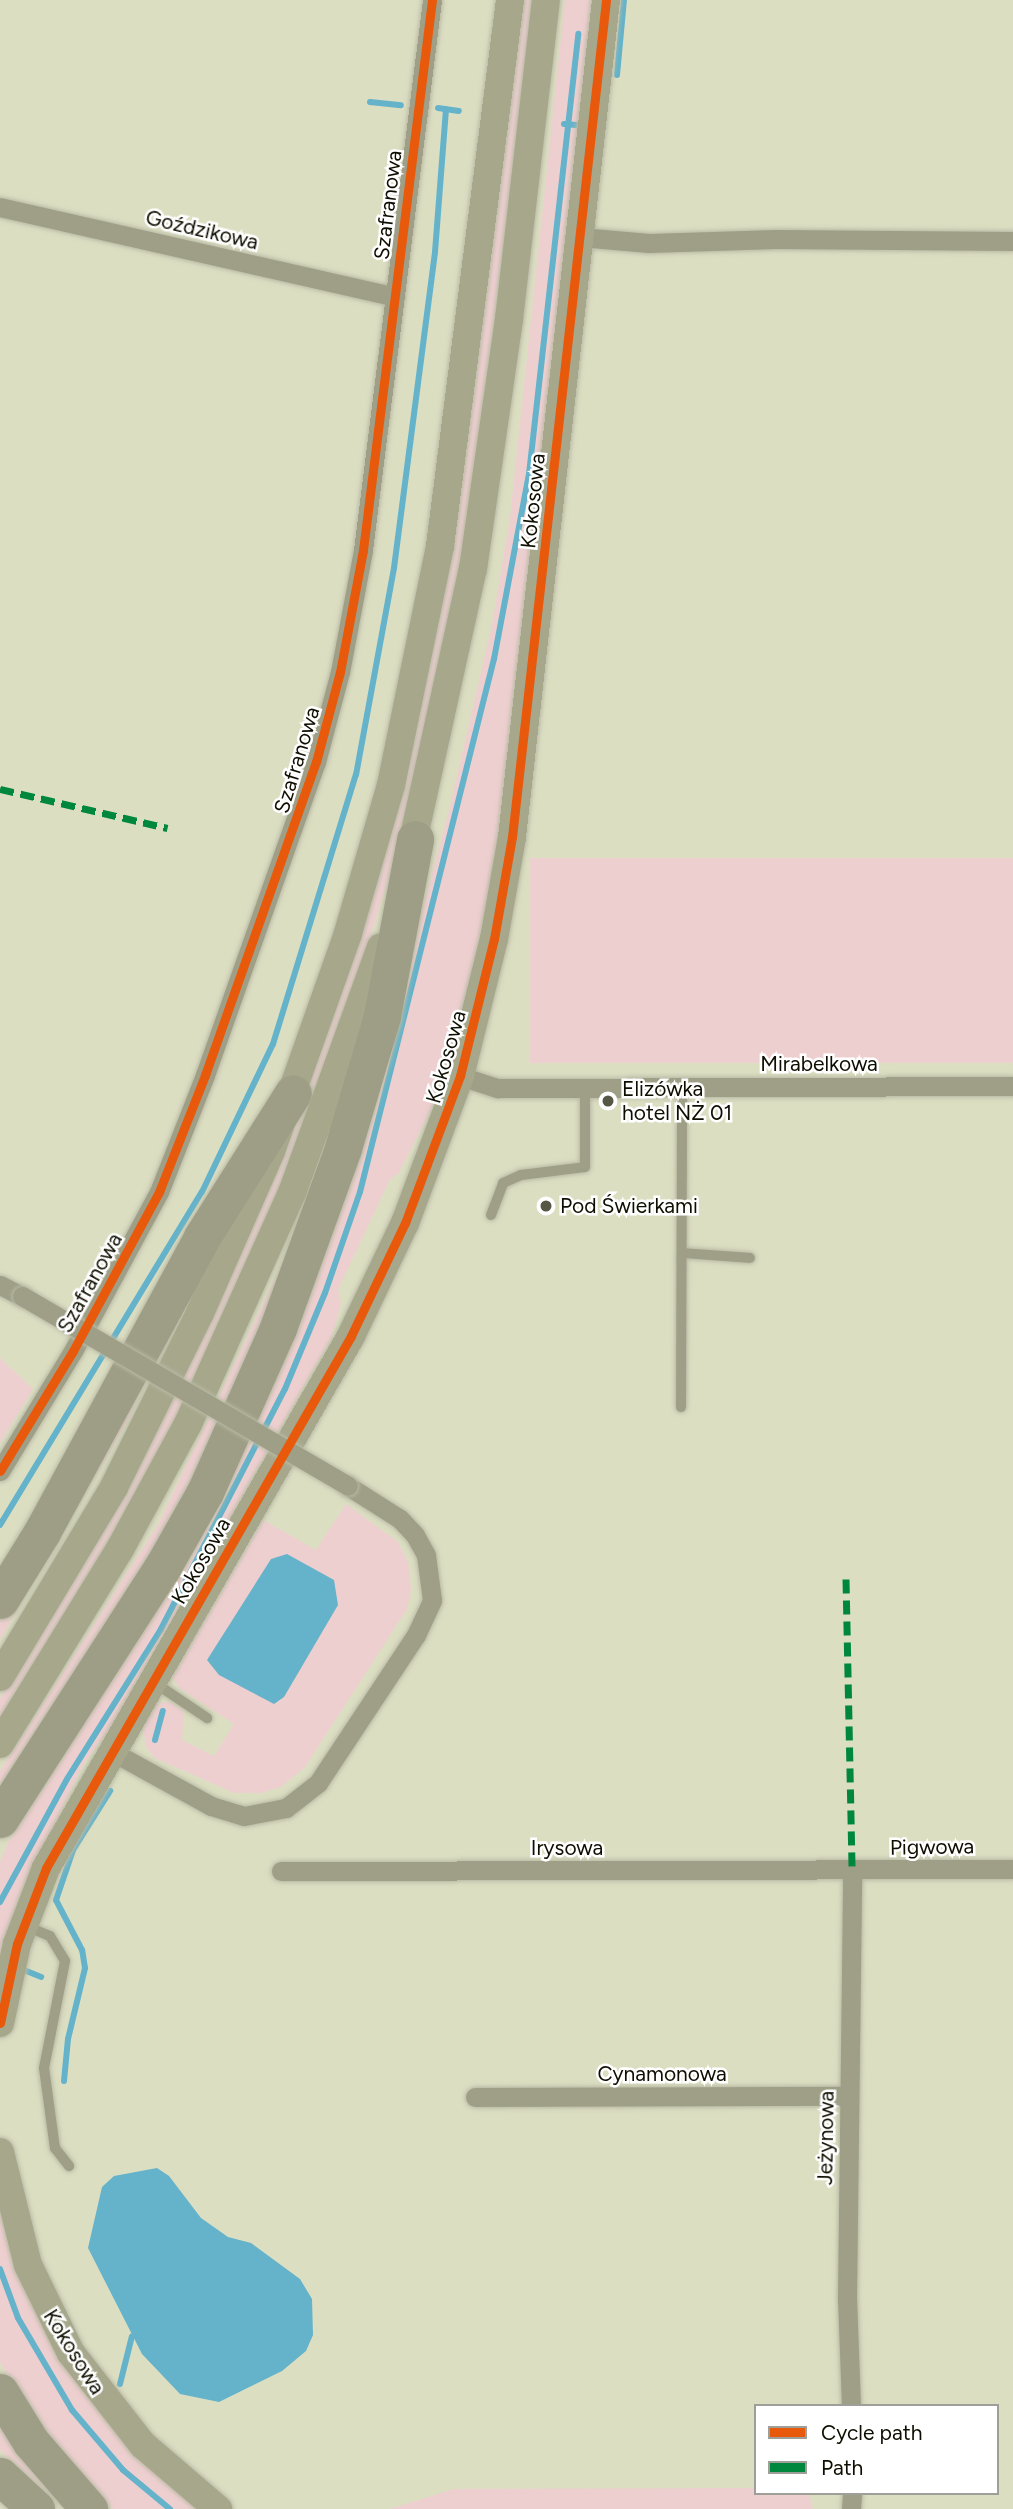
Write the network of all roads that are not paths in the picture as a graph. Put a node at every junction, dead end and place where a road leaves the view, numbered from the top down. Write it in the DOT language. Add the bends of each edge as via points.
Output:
graph roads {
  1 [pos="432,0"];
  2 [pos="510,0"];
  3 [pos="546,0"];
  4 [pos="606,0"];
  5 [pos="0,207"];
  6 [pos="580,237"];
  7 [pos="1013,241"];
  8 [pos="395,297"];
  9 [pos="415,839"];
  10 [pos="460,1076"];
  11 [pos="1013,1086"];
  12 [pos="585,1088"];
  13 [pos="682,1088"];
  14 [pos="293,1093"];
  15 [pos="491,1215"];
  16 [pos="682,1253"];
  17 [pos="750,1258"];
  18 [pos="0,1285"];
  19 [pos="681,1407"];
  20 [pos="0,1471"];
  21 [pos="0,1600"];
  22 [pos="0,1677"];
  23 [pos="152,1681"];
  24 [pos="207,1718"];
  25 [pos="0,1744"];
  26 [pos="111,1751"];
  27 [pos="2,1819"];
  28 [pos="1013,1869"];
  29 [pos="852,1870"];
  30 [pos="281,1871"];
  31 [pos="22,1925"];
  32 [pos="0,2023"];
  33 [pos="849,2096"];
  34 [pos="475,2097"];
  35 [pos="0,2152"];
  36 [pos="69,2166"];
  37 [pos="0,2392"];
  38 [pos="851,2404"];
  39 [pos="0,2476"];
  40 [pos="36,2509"];
  41 [pos="89,2509"];
  42 [pos="218,2509"];
  1 -- 8 [label="street, Szafranowa"];
  2 -- 14 [label="main road" via="455,449 426,621 375,842"];
  3 -- 9 [label="main road" via="509,318 473,569"];
  4 -- 6 [label="main road, Kokosowa"];
  5 -- 8 [label="street, Goździkowa"];
  6 -- 7 [label="street" via="649,243"];
  6 -- 10 [label="main road, Kokosowa" via="511,845 494,939"];
  8 -- 20 [label="street, Szafranowa" via="358,580 335,692 302,805 159,1192 67,1361"];
  9 -- 25 [label="main road" via="329,1100 225,1346 142,1510"];
  9 -- 27 [label="highway" via="382,1016 331,1185 278,1328 199,1503 112,1651"];
  10 -- 12 [label="street, Mirabelkowa" via="498,1088"];
  10 -- 23 [label="main road, Kokosowa" via="405,1223 351,1336"];
  11 -- 13 [label="street, Mirabelkowa"];
  12 -- 13 [label="street, Mirabelkowa"];
  12 -- 15 [label="lane" via="585,1167 521,1174 503,1183"];
  13 -- 16 [label="lane"];
  14 -- 21 [label="highway" via="202,1237 48,1521"];
  14 -- 22 [label="main road" via="157,1406 97,1517"];
  16 -- 17 [label="lane"];
  16 -- 19 [label="lane"];
  18 -- 26 [label="street, bridge" via="348,1486 400,1519 426,1555 432,1600 416,1635 318,1783 286,1808 244,1816 212,1806"];
  23 -- 24 [label="lane"];
  23 -- 26 [label="main road, Kokosowa"];
  26 -- 31 [label="main road, Kokosowa" via="51,1858"];
  28 -- 29 [label="street, Pigwowa"];
  29 -- 30 [label="street, Irysowa"];
  29 -- 33 [label="street, Jeżynowa"];
  31 -- 32 [label="main road, Kokosowa"];
  31 -- 36 [label="lane" via="50,1936 65,1961 44,2068 55,2148"];
  33 -- 34 [label="street, Cynamonowa"];
  33 -- 38 [label="street, Jeżynowa"];
  35 -- 42 [label="main road, Kokosowa" via="27,2264 71,2353 131,2432"];
  37 -- 41 [label="highway" via="32,2442"];
  39 -- 40 [label="highway"];
}
